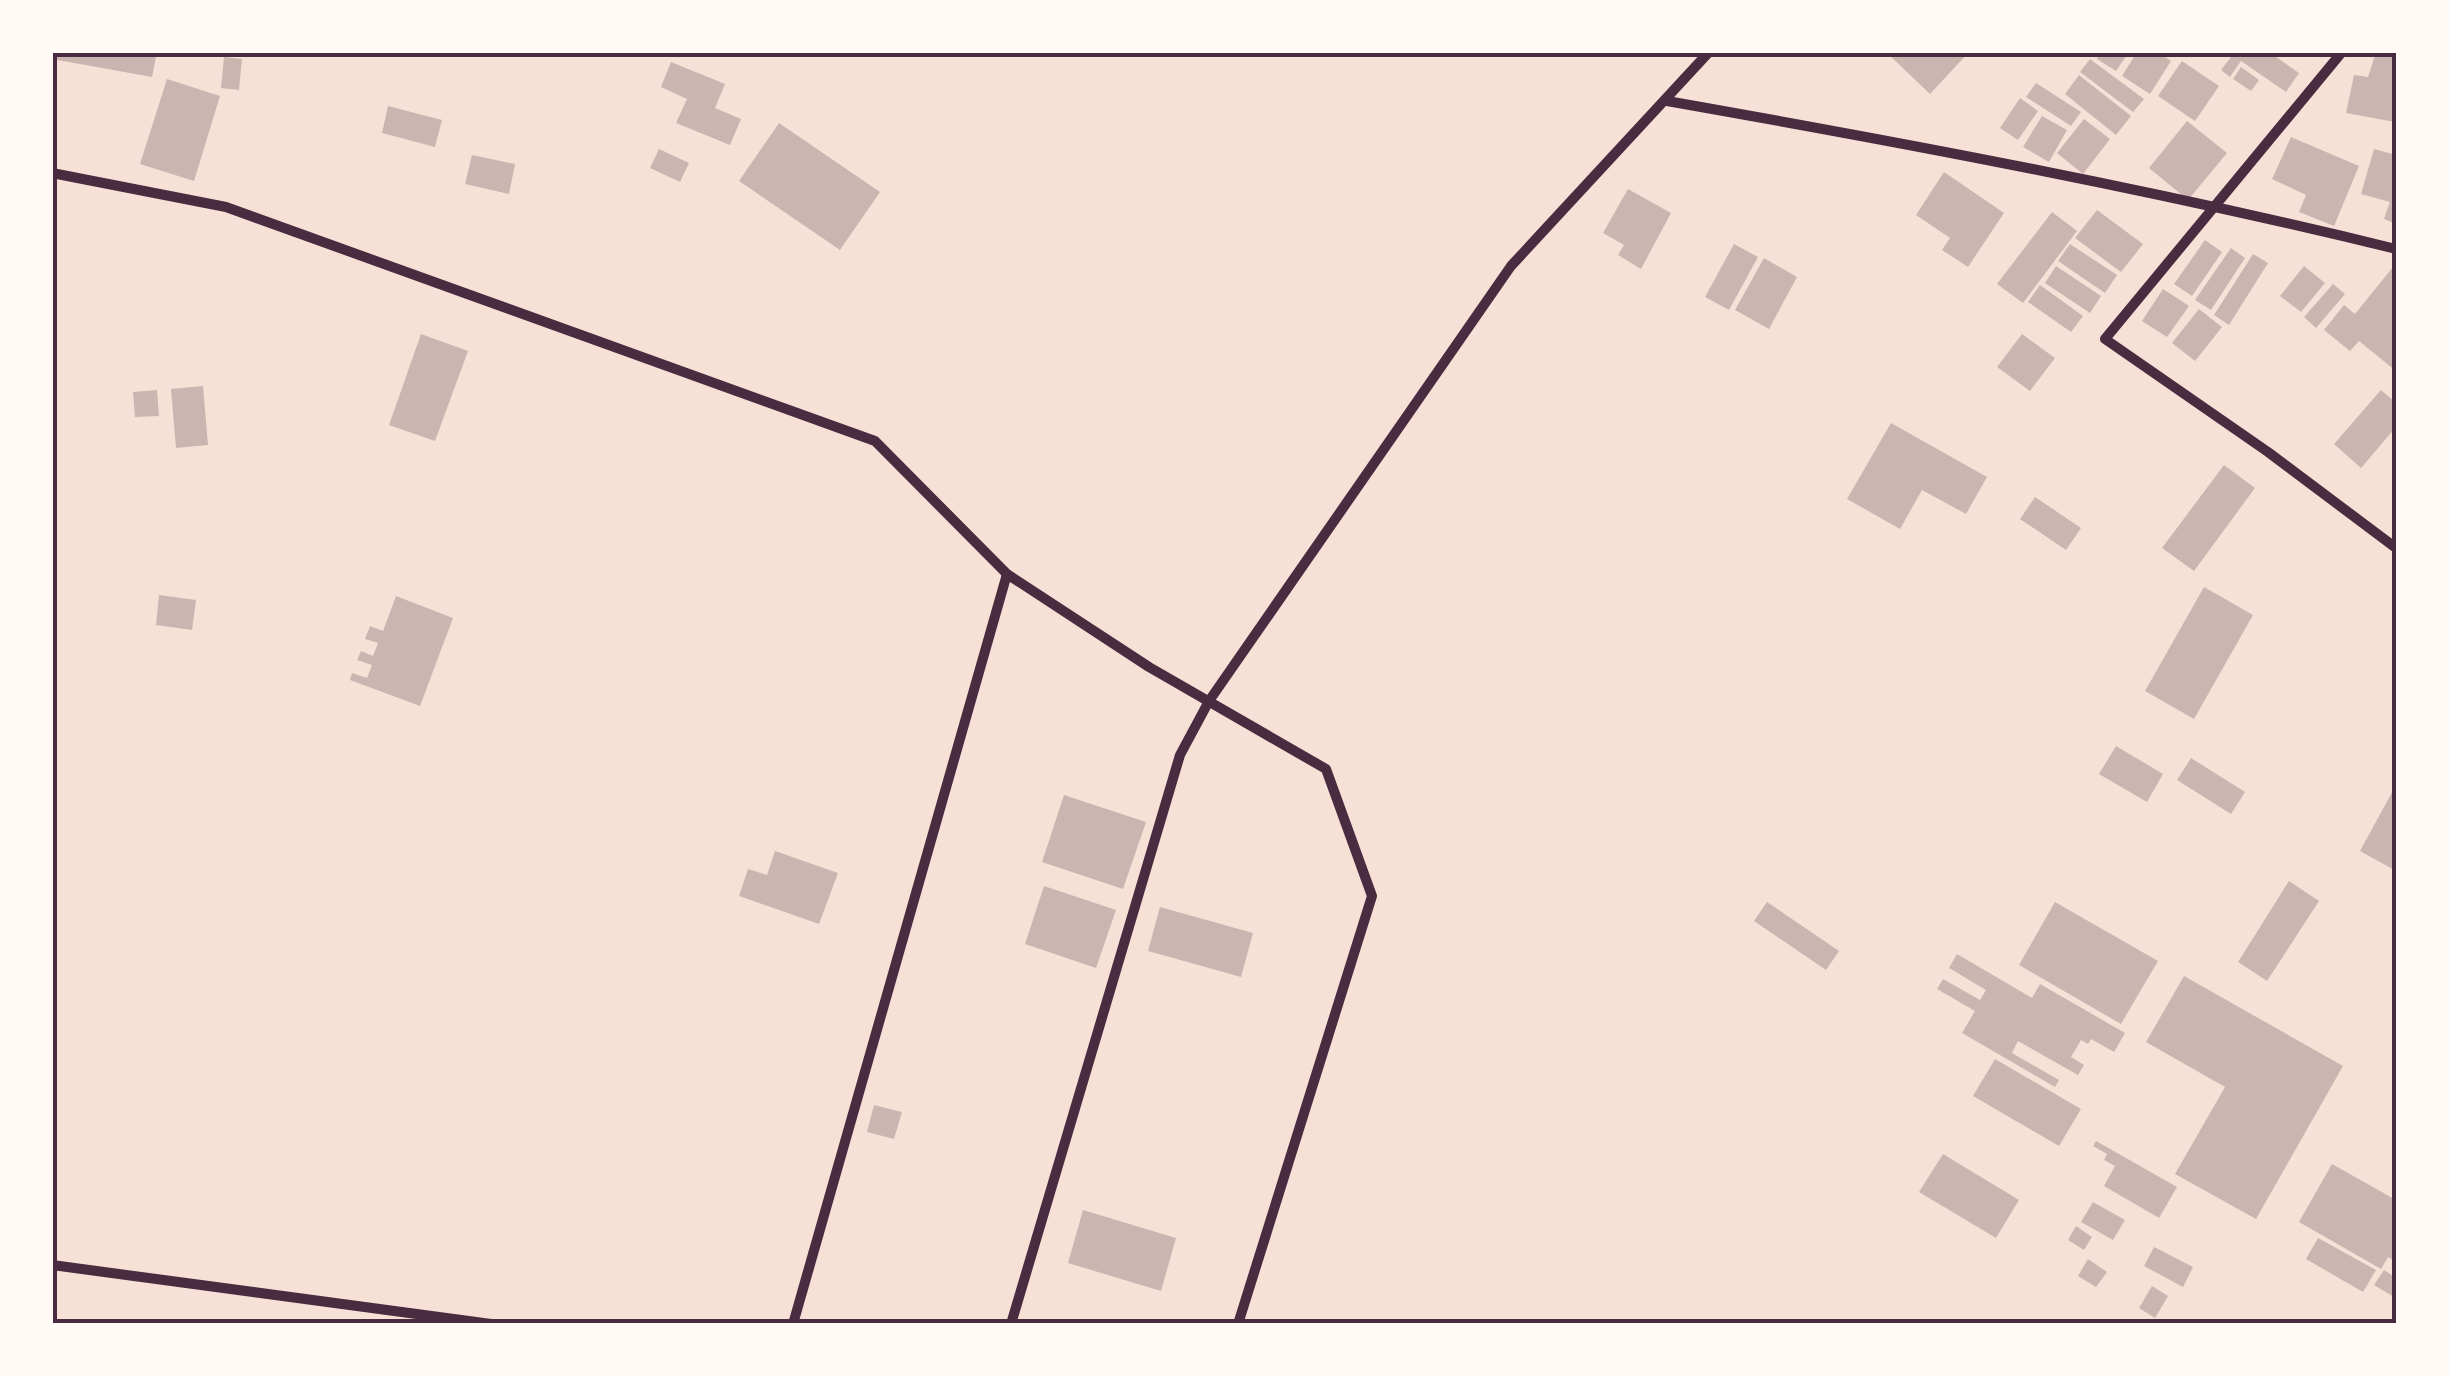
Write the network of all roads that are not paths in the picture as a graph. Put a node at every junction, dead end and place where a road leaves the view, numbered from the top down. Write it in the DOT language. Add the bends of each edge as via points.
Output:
graph roads {
  1 [pos="1708,52"];
  2 [pos="2342,52"];
  3 [pos="1666,101"];
  4 [pos="52,173"];
  5 [pos="2216,206"];
  6 [pos="2396,248"];
  7 [pos="2396,548"];
  8 [pos="1007,574"];
  9 [pos="1208,701"];
  10 [pos="52,1264"];
  11 [pos="491,1324"];
  12 [pos="793,1324"];
  13 [pos="1011,1324"];
  14 [pos="1238,1324"];
  1 -- 3 [label="street"];
  2 -- 5 [label="street"];
  3 -- 5 [label="street"];
  3 -- 9 [label="street" via="1511,266"];
  4 -- 8 [label="street" via="226,207 875,441"];
  5 -- 6 [label="street"];
  5 -- 7 [label="street" via="2104,339"];
  8 -- 9 [label="street"];
  8 -- 12 [label="street"];
  9 -- 13 [label="street" via="1180,754"];
  9 -- 14 [label="street" via="1326,769 1372,896"];
  10 -- 11 [label="street"];
}
